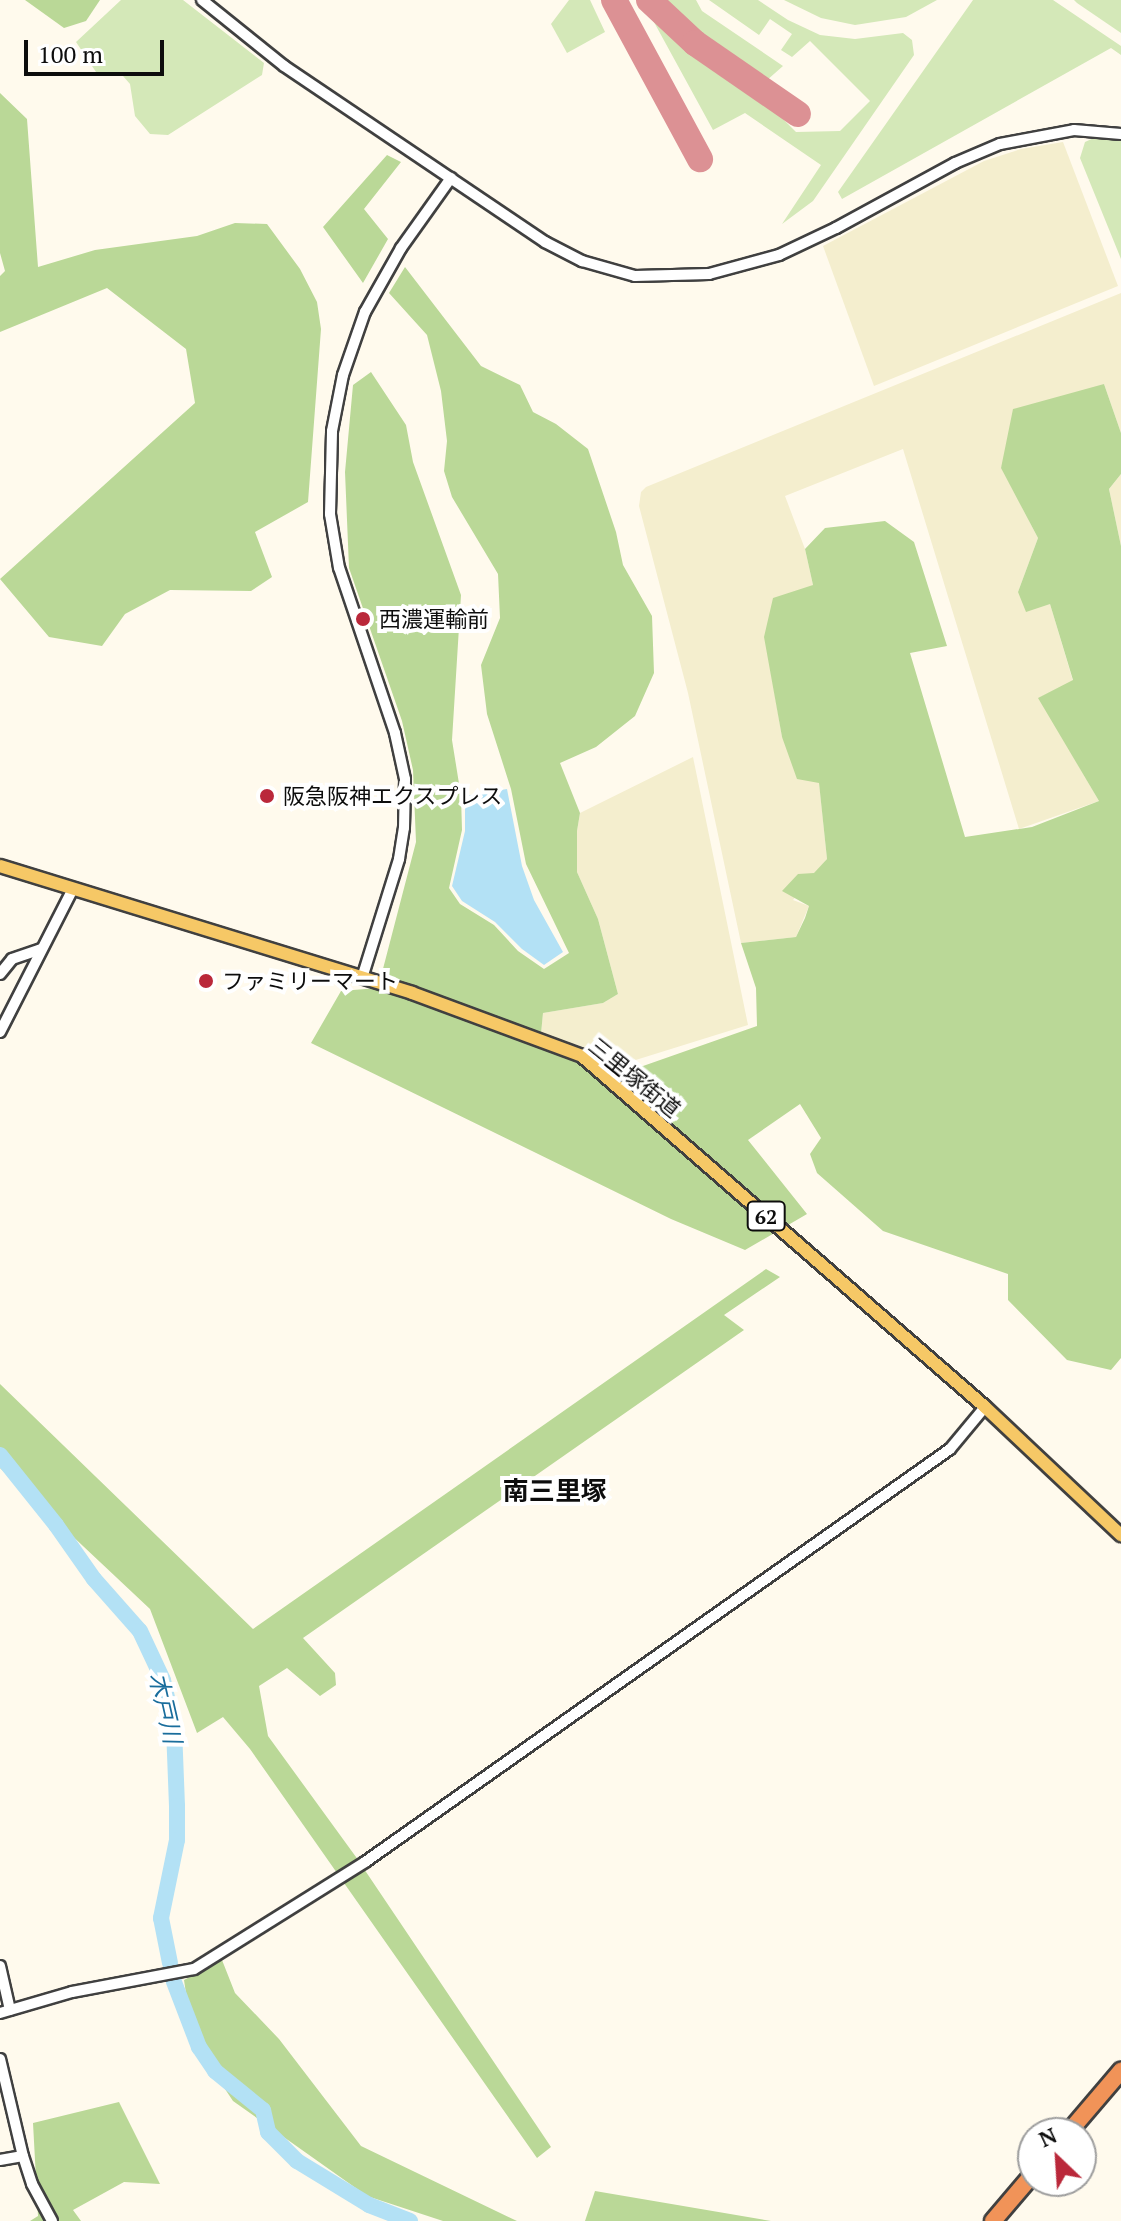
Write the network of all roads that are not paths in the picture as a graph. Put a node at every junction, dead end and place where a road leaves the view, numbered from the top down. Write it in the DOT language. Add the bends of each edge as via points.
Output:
graph roads {
  1 [pos="202,0"];
  2 [pos="1121,134"];
  3 [pos="451,178"];
  4 [pos="0,866"];
  5 [pos="73,889"];
  6 [pos="41,949"];
  7 [pos="12,959"];
  8 [pos="0,962"];
  9 [pos="0,974"];
  10 [pos="362,978"];
  11 [pos="0,1007"];
  12 [pos="7,1018"];
  13 [pos="0,1032"];
  14 [pos="985,1407"];
  15 [pos="1121,1535"];
  16 [pos="0,1966"];
  17 [pos="5,2012"];
  18 [pos="0,2059"];
  19 [pos="1121,2071"];
  20 [pos="1082,2117"];
  21 [pos="23,2156"];
  22 [pos="0,2160"];
  23 [pos="1017,2193"];
  24 [pos="52,2221"];
  25 [pos="993,2221"];
  1 -- 3 [label="street" via="284,66"];
  2 -- 3 [label="street" via="1074,130 1000,144 790,250 744,266 688,276 635,276 582,261"];
  3 -- 10 [label="street" via="401,248 365,312 343,375 332,431 333,540 405,779 399,859"];
  4 -- 5 [label="main road, 三里塚街道 / 62"];
  5 -- 6 [label="street"];
  5 -- 10 [label="main road, 三里塚街道 / 62"];
  6 -- 7 [label="street"];
  6 -- 12 [label="street"];
  7 -- 8 [label="street"];
  7 -- 9 [label="street"];
  10 -- 14 [label="main road, 三里塚街道 / 62" via="582,1056"];
  11 -- 12 [label="street"];
  12 -- 13 [label="street"];
  14 -- 15 [label="main road, 三里塚街道 / 62"];
  14 -- 17 [label="street" via="950,1449 331,1883 194,1969"];
  16 -- 17 [label="street"];
  18 -- 21 [label="street"];
  19 -- 20 [label="highway"];
  21 -- 22 [label="street"];
  21 -- 24 [label="street"];
  23 -- 25 [label="highway"];
}
